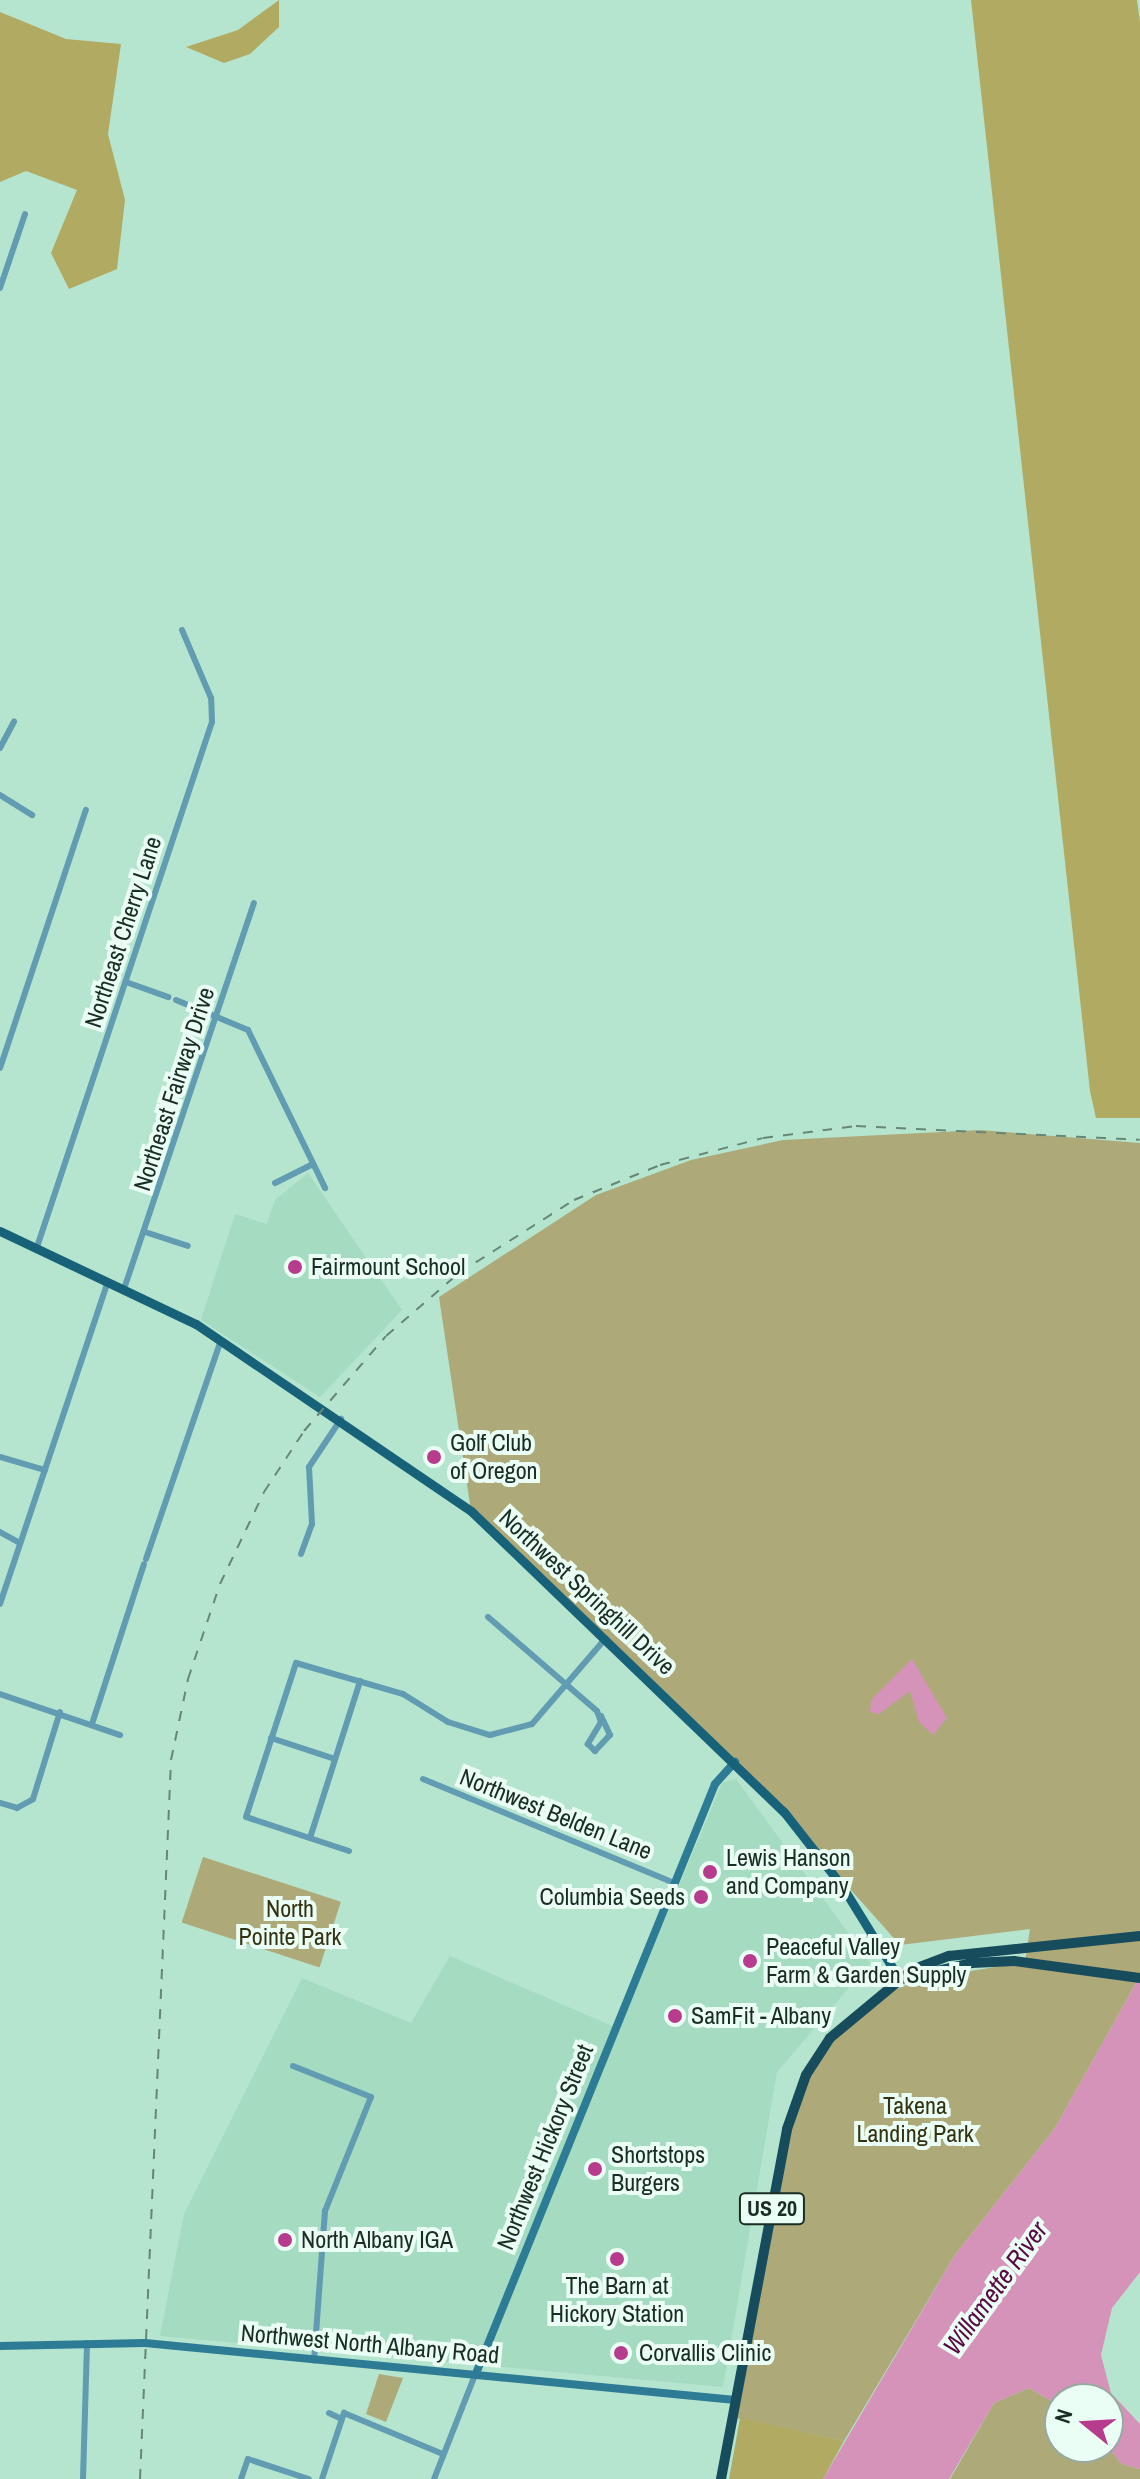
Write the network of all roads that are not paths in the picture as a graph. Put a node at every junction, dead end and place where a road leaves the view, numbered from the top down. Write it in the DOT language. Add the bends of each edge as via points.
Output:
graph roads {
  1 [pos="25,214"];
  2 [pos="0,258"];
  3 [pos="9,261"];
  4 [pos="0,288"];
  5 [pos="182,630"];
  6 [pos="14,722"];
  7 [pos="0,748"];
  8 [pos="0,795"];
  9 [pos="86,810"];
  10 [pos="32,815"];
  11 [pos="254,903"];
  12 [pos="126,982"];
  13 [pos="218,1014"];
  14 [pos="0,1068"];
  15 [pos="313,1164"];
  16 [pos="275,1183"];
  17 [pos="325,1188"];
  18 [pos="0,1231"];
  19 [pos="145,1232"];
  20 [pos="188,1246"];
  21 [pos="37,1247"];
  22 [pos="109,1279"];
  23 [pos="125,1286"];
  24 [pos="221,1340"];
  25 [pos="341,1419"];
  26 [pos="0,1457"];
  27 [pos="45,1470"];
  28 [pos="0,1532"];
  29 [pos="20,1543"];
  30 [pos="301,1554"];
  31 [pos="0,1604"];
  32 [pos="488,1617"];
  33 [pos="606,1638"];
  34 [pos="360,1681"];
  35 [pos="565,1686"];
  36 [pos="0,1694"];
  37 [pos="60,1712"];
  38 [pos="601,1716"];
  39 [pos="92,1724"];
  40 [pos="120,1735"];
  41 [pos="271,1738"];
  42 [pos="335,1759"];
  43 [pos="735,1762"];
  44 [pos="423,1779"];
  45 [pos="0,1803"];
  46 [pos="310,1838"];
  47 [pos="349,1851"];
  48 [pos="674,1883"];
  49 [pos="1140,1936"];
  50 [pos="1140,1978"];
  51 [pos="900,1980"];
  52 [pos="293,2066"];
  53 [pos="87,2343"];
  54 [pos="0,2346"];
  55 [pos="314,2361"];
  56 [pos="477,2371"];
  57 [pos="735,2400"];
  58 [pos="329,2413"];
  59 [pos="343,2416"];
  60 [pos="443,2454"];
  61 [pos="83,2479"];
  62 [pos="241,2479"];
  63 [pos="309,2479"];
  64 [pos="322,2479"];
  65 [pos="434,2479"];
  66 [pos="721,2479"];
  1 -- 3 [label="street"];
  2 -- 3 [label="street"];
  3 -- 4 [label="street"];
  5 -- 12 [label="street, Northeast Cherry Lane" via="211,698 212,722"];
  6 -- 7 [label="street"];
  8 -- 10 [label="street"];
  9 -- 14 [label="street"];
  11 -- 13 [label="street, Northeast Fairway Drive"];
  12 -- 13 [label="street"];
  12 -- 21 [label="street, Northeast Cherry Lane"];
  13 -- 15 [label="street" via="252,1035"];
  13 -- 19 [label="street, Northeast Fairway Drive"];
  15 -- 16 [label="street"];
  15 -- 17 [label="street"];
  18 -- 21 [label="main road, Northwest Springhill Drive"];
  19 -- 20 [label="street"];
  19 -- 23 [label="street, Northeast Fairway Drive"];
  21 -- 22 [label="main road, Northwest Springhill Drive"];
  22 -- 23 [label="main road, Northwest Springhill Drive"];
  22 -- 27 [label="street"];
  23 -- 24 [label="main road, Northwest Springhill Drive"];
  24 -- 25 [label="main road, Northwest Springhill Drive"];
  24 -- 39 [label="street"];
  25 -- 30 [label="street" via="309,1467 312,1524"];
  25 -- 33 [label="main road, Northwest Springhill Drive" via="465,1506"];
  26 -- 27 [label="street"];
  27 -- 29 [label="street"];
  28 -- 29 [label="street"];
  29 -- 31 [label="street"];
  32 -- 35 [label="street"];
  33 -- 35 [label="street"];
  33 -- 43 [label="main road, Northwest Springhill Drive"];
  34 -- 35 [label="street" via="490,1735 532,1724"];
  34 -- 41 [label="street" via="296,1663"];
  34 -- 42 [label="street"];
  35 -- 38 [label="street"];
  36 -- 37 [label="street"];
  37 -- 39 [label="street"];
  37 -- 45 [label="street" via="33,1799 17,1808"];
  38 -- 38 [label="street" via="588,1739 595,1751 610,1735"];
  39 -- 40 [label="street"];
  41 -- 42 [label="street"];
  41 -- 46 [label="street" via="246,1817"];
  42 -- 46 [label="street"];
  43 -- 48 [label="main road, Northwest Hickory Street" via="719,1776"];
  43 -- 51 [label="main road, Northwest Springhill Drive" via="818,1853"];
  44 -- 48 [label="street, Northwest Belden Lane"];
  46 -- 47 [label="street"];
  48 -- 56 [label="main road, Northwest Hickory Street"];
  49 -- 51 [label="highway, US 20" via="964,1952"];
  50 -- 51 [label="highway, US 20" via="1043,1963 972,1963"];
  51 -- 57 [label="highway, US 20" via="839,2027 800,2087 787,2129"];
  52 -- 55 [label="street" via="371,2097 325,2211"];
  53 -- 54 [label="main road, Northwest North Albany Road"];
  53 -- 55 [label="main road, Northwest North Albany Road"];
  53 -- 61 [label="street"];
  55 -- 56 [label="main road, Northwest North Albany Road"];
  56 -- 57 [label="main road, Northwest North Albany Road"];
  56 -- 60 [label="street, Northwest Hickory Street"];
  57 -- 66 [label="highway, US 20"];
  58 -- 59 [label="street"];
  59 -- 60 [label="street"];
  59 -- 64 [label="street"];
  60 -- 65 [label="street, Northwest Hickory Street"];
  62 -- 63 [label="street" via="248,2459"];
}
